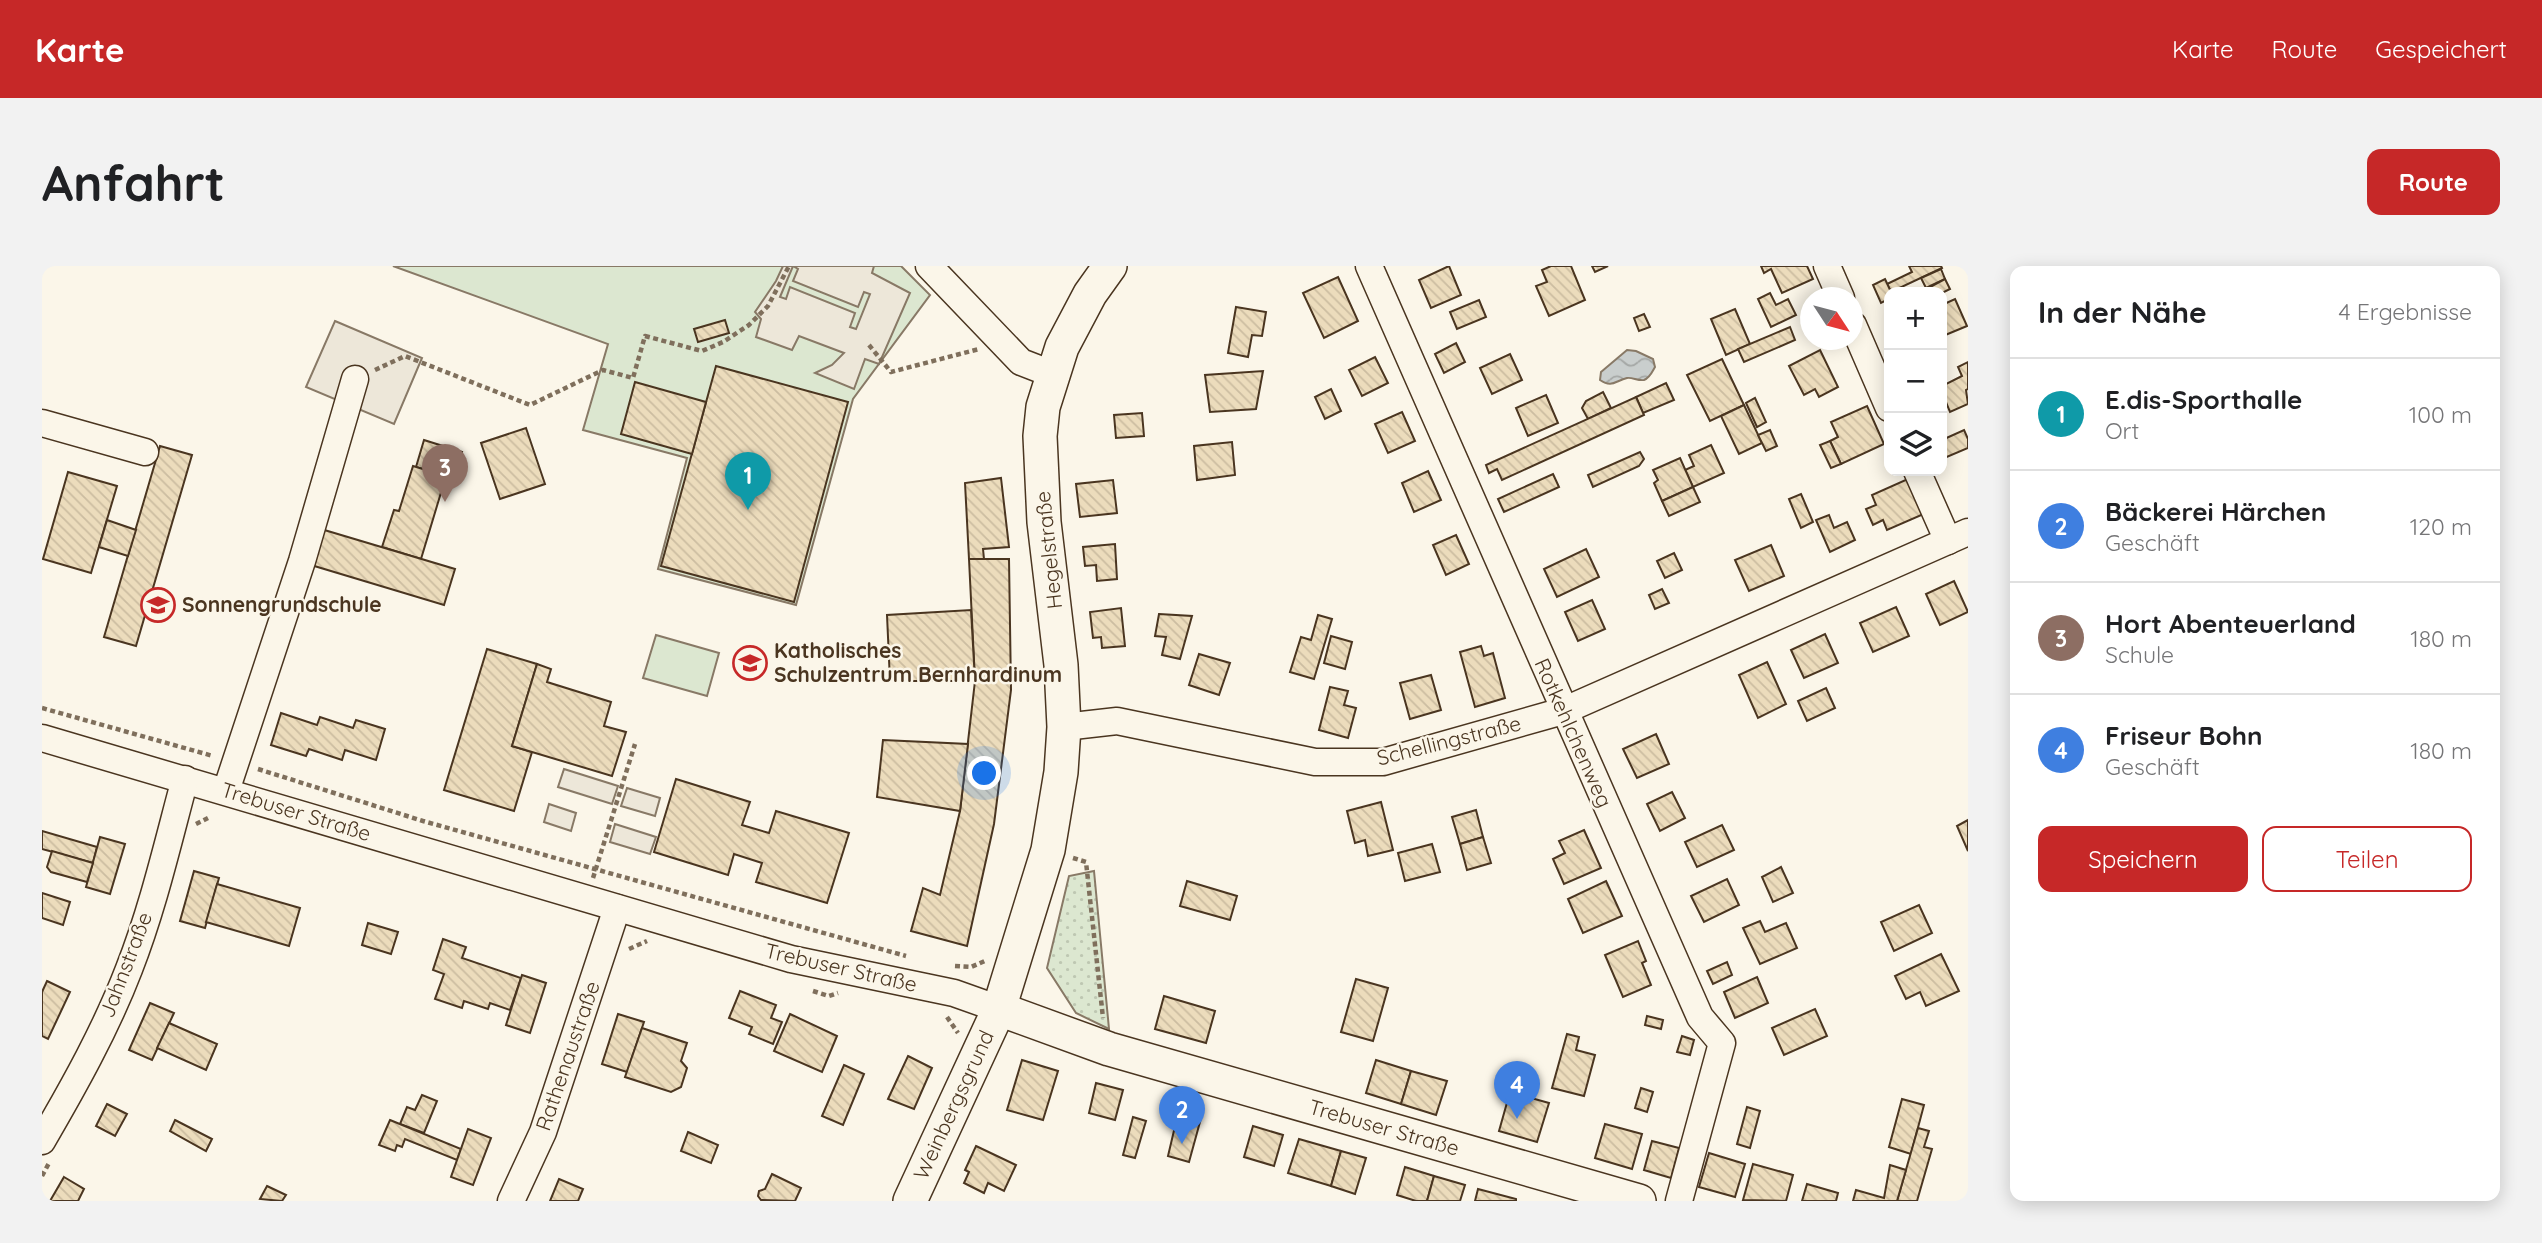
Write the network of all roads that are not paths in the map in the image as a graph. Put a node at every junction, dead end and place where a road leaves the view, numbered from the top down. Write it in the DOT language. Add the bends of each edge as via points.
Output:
graph roads {
  1 [pos="929,266"];
  2 [pos="1110,266"];
  3 [pos="1369,266"];
  4 [pos="1827,266"];
  5 [pos="1836,287"];
  6 [pos="1863,347"];
  7 [pos="1052,374"];
  8 [pos="355,379"];
  9 [pos="1884,396"];
  10 [pos="42,423"];
  11 [pos="145,452"];
  12 [pos="1920,476"];
  13 [pos="1958,537"];
  14 [pos="1563,711"];
  15 [pos="1064,727"];
  16 [pos="42,738"];
  17 [pos="185,779"];
  18 [pos="226,791"];
  19 [pos="617,908"];
  20 [pos="999,1009"];
  21 [pos="42,1141"];
  22 [pos="511,1201"];
  23 [pos="910,1201"];
  24 [pos="1639,1201"];
  25 [pos="1679,1201"];
  1 -- 7 [label="street" via="1020,362"];
  2 -- 7 [label="main road, Hegelstraße" via="1090,294"];
  3 -- 14 [label="street, Rotkehlchenweg"];
  4 -- 5 [label="street"];
  6 -- 9 [label="street"];
  7 -- 15 [label="main road, Hegelstraße" via="1040,436"];
  8 -- 18 [label="street" via="302,561"];
  10 -- 11 [label="street"];
  12 -- 13 [label="street"];
  13 -- 14 [label="street, Schellingstraße"];
  14 -- 15 [label="street, Schellingstraße" via="1383,762 1315,762 1117,721"];
  14 -- 25 [label="street, Rotkehlchenweg" via="1700,1017 1722,1043"];
  15 -- 20 [label="main road, Hegelstraße" via="1048,850"];
  16 -- 17 [label="street, Trebuser Straße"];
  17 -- 18 [label="street, Trebuser Straße"];
  17 -- 21 [label="street, Jahnstraße" via="129,969 78,1079"];
  18 -- 19 [label="street, Trebuser Straße"];
  19 -- 20 [label="street, Trebuser Straße" via="791,959 954,993"];
  19 -- 22 [label="street, Rathenaustraße" via="543,1132"];
  20 -- 23 [label="main road, Weinbergsgrund"];
  20 -- 24 [label="main road, Trebuser Straße" via="1108,1049"];
}
